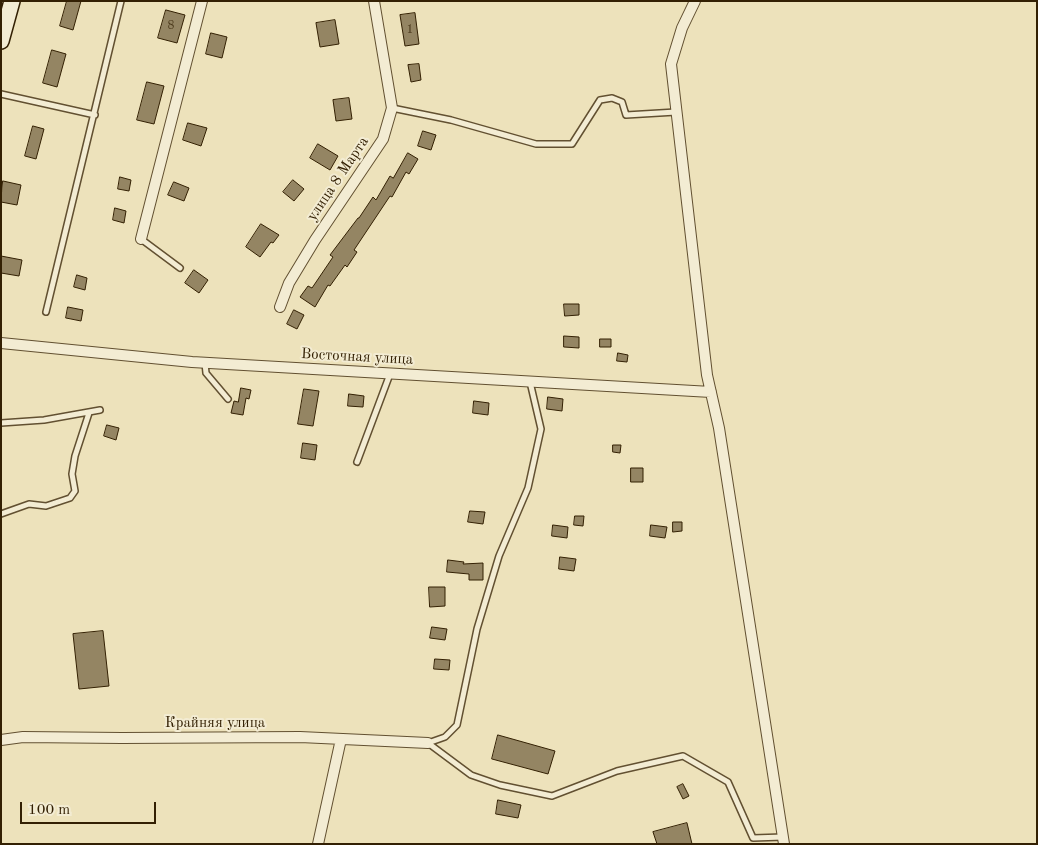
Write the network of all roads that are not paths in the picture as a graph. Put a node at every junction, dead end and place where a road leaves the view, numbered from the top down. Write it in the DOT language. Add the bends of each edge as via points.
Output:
graph roads {
  1 [pos="12,1"];
  2 [pos="121,1"];
  3 [pos="202,1"];
  4 [pos="374,1"];
  5 [pos="695,1"];
  6 [pos="1,41"];
  7 [pos="1,94"];
  8 [pos="392,108"];
  9 [pos="677,112"];
  10 [pos="95,115"];
  11 [pos="141,239"];
  12 [pos="180,268"];
  13 [pos="280,307"];
  14 [pos="46,312"];
  15 [pos="1,343"];
  16 [pos="205,363"];
  17 [pos="390,374"];
  18 [pos="530,382"];
  19 [pos="711,392"];
  20 [pos="228,398"];
  21 [pos="100,410"];
  22 [pos="89,412"];
  23 [pos="1,423"];
  24 [pos="357,462"];
  25 [pos="1,514"];
  26 [pos="341,739"];
  27 [pos="1,740"];
  28 [pos="428,743"];
  29 [pos="784,840"];
  30 [pos="752,841"];
  31 [pos="318,844"];
  1 -- 6 [label="street"];
  2 -- 10 [label="lane"];
  3 -- 11 [label="street"];
  4 -- 8 [label="street, улица 8 Марта"];
  5 -- 9 [label="street" via="682,28 671,64"];
  7 -- 10 [label="lane"];
  8 -- 9 [label="lane" via="475,126 536,144 572,144 600,100 612,98 622,102 626,115"];
  8 -- 13 [label="street, улица 8 Марта" via="383,139 315,240 289,283"];
  9 -- 19 [label="street"];
  10 -- 14 [label="lane"];
  11 -- 12 [label="lane"];
  15 -- 16 [label="street, Восточная улица"];
  16 -- 17 [label="street, Восточная улица"];
  16 -- 20 [label="lane" via="206,373"];
  17 -- 18 [label="street, Восточная улица"];
  17 -- 24 [label="lane"];
  18 -- 19 [label="street, Восточная улица"];
  18 -- 28 [label="lane" via="541,429 528,488 498,556 477,629 456,726 445,737"];
  19 -- 29 [label="street"];
  21 -- 22 [label="lane"];
  22 -- 23 [label="lane"];
  22 -- 25 [label="lane" via="75,456 72,474 75,490 70,498 46,506 29,504"];
  26 -- 27 [label="street, Крайняя улица" via="23,737"];
  26 -- 28 [label="street, Крайняя улица"];
  26 -- 31 [label="street"];
  28 -- 30 [label="lane" via="471,775 552,796 618,771 683,756 728,782"];
  29 -- 30 [label="lane"];
}
